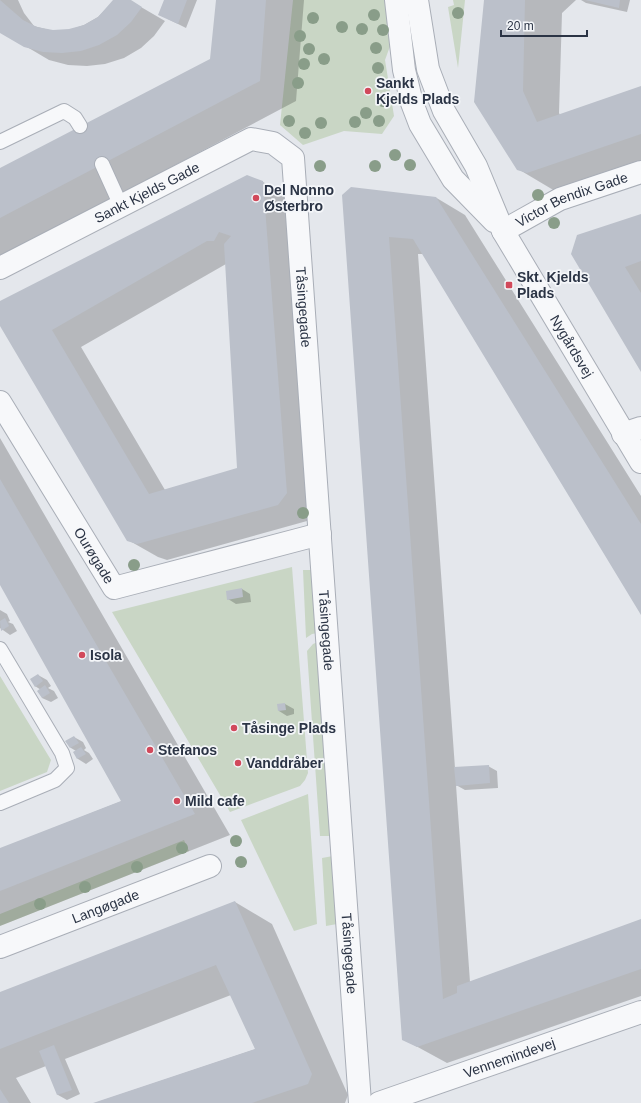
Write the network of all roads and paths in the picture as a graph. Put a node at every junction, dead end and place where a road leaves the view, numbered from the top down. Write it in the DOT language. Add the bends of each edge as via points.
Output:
graph roads {
  1 [pos="396,0"];
  2 [pos="417,0"];
  3 [pos="80,126"];
  4 [pos="0,142"];
  5 [pos="293,158"];
  6 [pos="102,164"];
  7 [pos="641,172"];
  8 [pos="121,206"];
  9 [pos="503,231"];
  10 [pos="0,268"];
  11 [pos="0,402"];
  12 [pos="632,431"];
  13 [pos="641,462"];
  14 [pos="320,534"];
  15 [pos="0,649"];
  16 [pos="0,803"];
  17 [pos="210,866"];
  18 [pos="0,947"];
  19 [pos="641,1012"];
  20 [pos="360,1093"];
  21 [pos="379,1103"];
  1 -- 9 [label="street, Nygårdsvej" via="404,70 420,124 453,179"];
  2 -- 9 [label="street, Nygårdsvej" via="432,82 444,111 476,166"];
  3 -- 4 [label="lane" via="75,118 64,111"];
  5 -- 8 [label="street, Sankt Kjelds Gade" via="273,143 251,139"];
  5 -- 14 [label="street, Tåsingegade"];
  6 -- 8 [label="lane"];
  7 -- 9 [label="street, Victor Bendix Gade" via="560,199"];
  8 -- 10 [label="street, Sankt Kjelds Gade"];
  9 -- 12 [label="street, Nygårdsvej"];
  11 -- 14 [label="street, Ourøgade" via="114,588"];
  12 -- 13 [label="street, Nygårdsvej"];
  14 -- 20 [label="street, Tåsingegade"];
  15 -- 16 [label="lane" via="62,753 67,768 55,780"];
  17 -- 18 [label="street, Langøgade"];
  19 -- 21 [label="street, Vennemindevej"];
}
